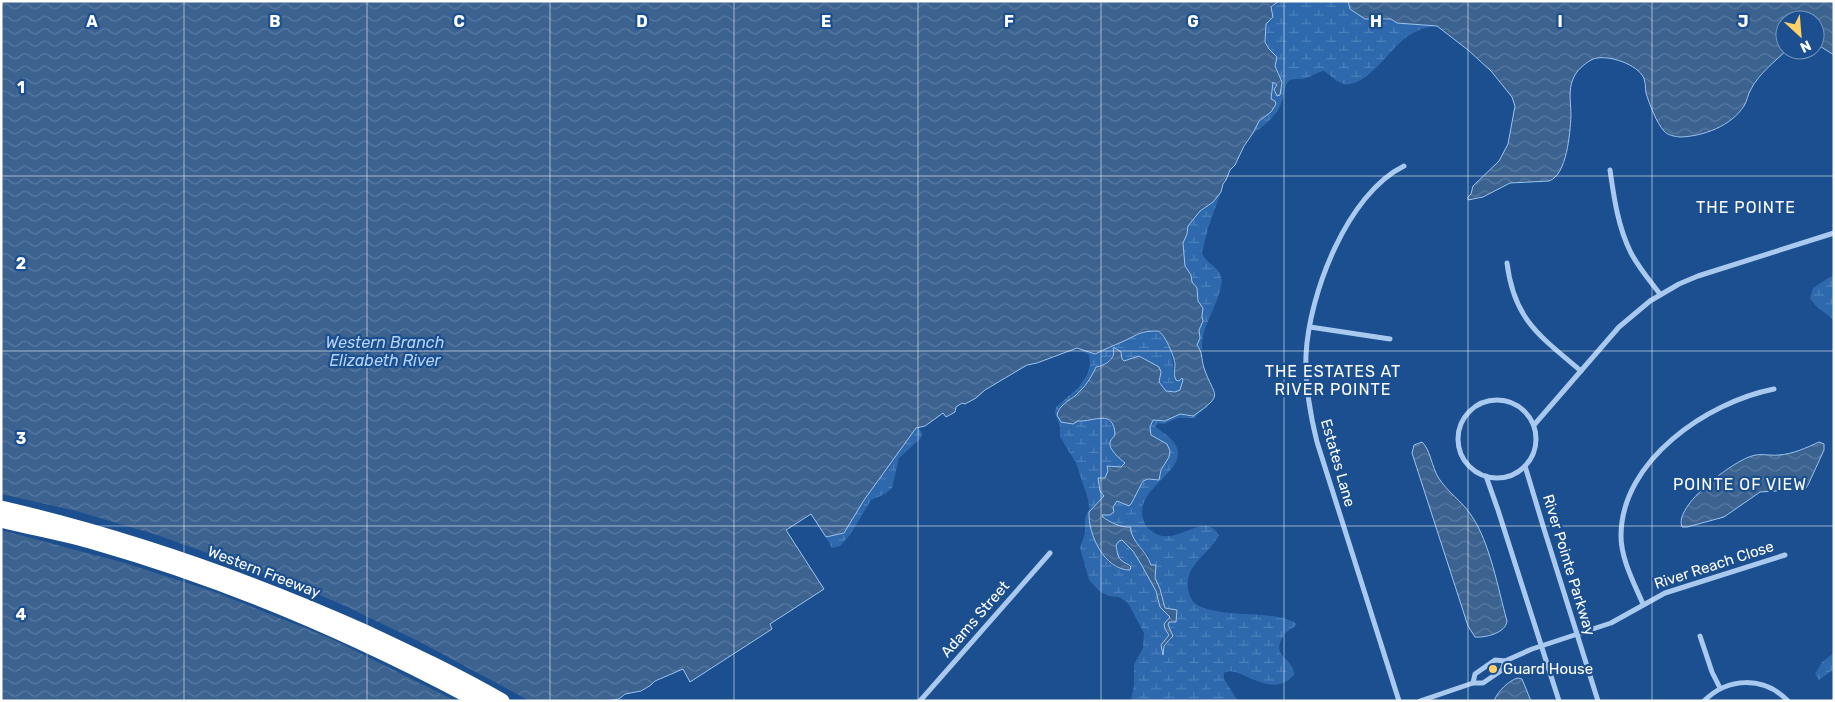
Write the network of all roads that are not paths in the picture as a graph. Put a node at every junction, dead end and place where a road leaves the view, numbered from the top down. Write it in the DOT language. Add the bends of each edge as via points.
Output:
graph roads {
  1 [pos="1404,166"];
  2 [pos="1610,170"];
  3 [pos="1834,233"];
  4 [pos="1507,263"];
  5 [pos="1660,294"];
  6 [pos="1310,327"];
  7 [pos="1390,339"];
  8 [pos="1582,371"];
  9 [pos="1774,389"];
  10 [pos="1534,425"];
  11 [pos="1525,466"];
  12 [pos="1486,476"];
  13 [pos="1,508"];
  14 [pos="1,520"];
  15 [pos="1050,553"];
  16 [pos="1785,555"];
  17 [pos="1643,604"];
  18 [pos="1577,634"];
  19 [pos="1700,636"];
  20 [pos="1541,646"];
  21 [pos="1505,660"];
  22 [pos="1473,683"];
  23 [pos="1720,688"];
  24 [pos="478,701"];
  25 [pos="502,701"];
  26 [pos="920,701"];
  27 [pos="1399,701"];
  28 [pos="1420,701"];
  29 [pos="1559,701"];
  30 [pos="1598,701"];
  31 [pos="1704,701"];
  32 [pos="1788,701"];
  1 -- 6 [label="street, Estates Lane" via="1391,172 1376,186 1341,237 1326,267"];
  2 -- 5 [label="street" via="1624,236 1641,269"];
  3 -- 5 [label="street" via="1698,276"];
  4 -- 8 [label="street" via="1514,299 1530,325"];
  5 -- 8 [label="street" via="1619,327"];
  6 -- 7 [label="street"];
  6 -- 27 [label="street, Estates Lane" via="1306,355 1313,428"];
  8 -- 10 [label="street"];
  9 -- 17 [label="street" via="1733,401 1694,423 1661,451 1636,482 1624,509 1620,538"];
  10 -- 11 [label="street" via="1535,447"];
  10 -- 12 [label="street" via="1524,410 1507,401 1488,400 1472,409 1460,424 1460,451 1470,467"];
  11 -- 12 [label="street" via="1511,476"];
  11 -- 18 [label="street, River Pointe Parkway"];
  12 -- 20 [label="street"];
  13 -- 25 [label="highway, Western Freeway" via="128,542 254,585 400,648"];
  14 -- 24 [label="highway, Western Freeway" via="96,543 274,604 362,642"];
  15 -- 26 [label="street, Adams Street"];
  16 -- 17 [label="street, River Reach Close" via="1665,593"];
  17 -- 18 [label="street, River Reach Close" via="1611,623"];
  18 -- 20 [label="street, River Reach Close"];
  18 -- 30 [label="street, River Pointe Parkway"];
  19 -- 23 [label="street"];
  20 -- 21 [label="street, River Reach Close"];
  20 -- 29 [label="street"];
  21 -- 22 [label="street" via="1502,670 1483,683"];
  21 -- 22 [label="street, River Reach Close" via="1495,660 1475,674"];
  22 -- 28 [label="street"];
  23 -- 31 [label="street"];
  23 -- 32 [label="street" via="1752,682 1774,690"];
}
